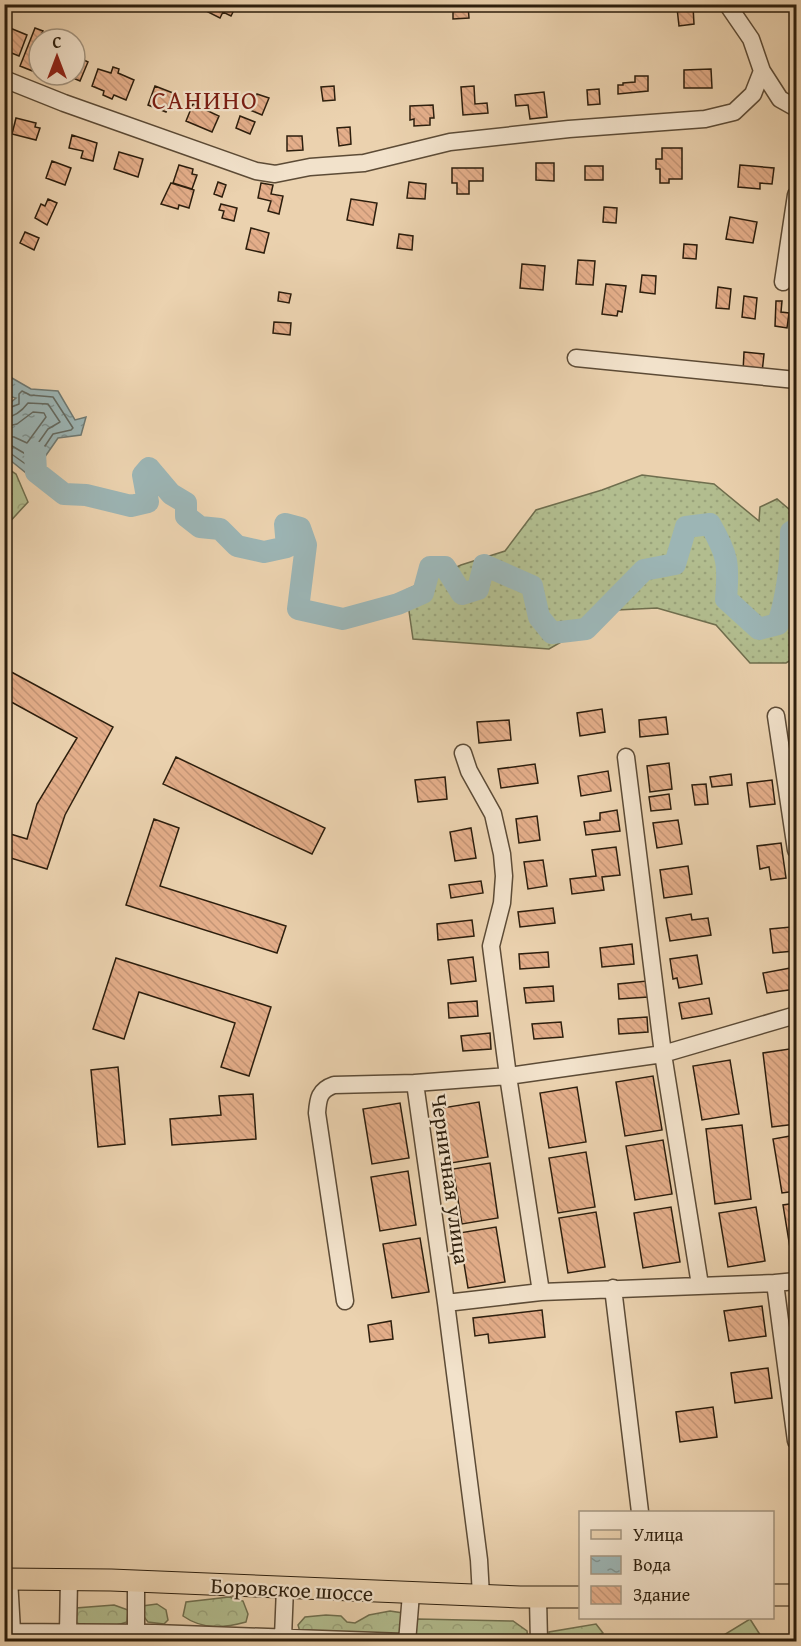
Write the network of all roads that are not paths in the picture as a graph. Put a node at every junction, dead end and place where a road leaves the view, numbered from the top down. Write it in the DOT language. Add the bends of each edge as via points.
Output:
graph roads {
  1 [pos="727,4"];
  2 [pos="762,71"];
  3 [pos="4,79"];
  4 [pos="795,112"];
  5 [pos="796,195"];
  6 [pos="783,282"];
  7 [pos="576,358"];
  8 [pos="796,380"];
  9 [pos="776,716"];
  10 [pos="463,753"];
  11 [pos="626,757"];
  12 [pos="796,850"];
  13 [pos="796,1015"];
  14 [pos="663,1054"];
  15 [pos="508,1076"];
  16 [pos="415,1083"];
  17 [pos="796,1281"];
  18 [pos="775,1283"];
  19 [pos="700,1285"];
  20 [pos="614,1288"];
  21 [pos="541,1292"];
  22 [pos="345,1301"];
  23 [pos="446,1303"];
  24 [pos="796,1441"];
  25 [pos="640,1511"];
  26 [pos="7,1579"];
  27 [pos="69,1579"];
  28 [pos="136,1581"];
  29 [pos="285,1588"];
  30 [pos="411,1594"];
  31 [pos="796,1594"];
  32 [pos="774,1595"];
  33 [pos="481,1596"];
  34 [pos="579,1597"];
  35 [pos="538,1598"];
  36 [pos="8,1631"];
  37 [pos="68,1632"];
  38 [pos="136,1633"];
  39 [pos="283,1638"];
  40 [pos="406,1641"];
  41 [pos="539,1641"];
  1 -- 2 [label="street" via="751,39"];
  2 -- 3 [label="street" via="753,94 734,112 705,119 450,142 364,163 274,174 256,171"];
  2 -- 4 [label="street" via="780,99"];
  5 -- 6 [label="street"];
  7 -- 8 [label="street"];
  9 -- 12 [label="street"];
  10 -- 15 [label="street" via="493,814 502,854 502,903 492,946"];
  11 -- 14 [label="street"];
  13 -- 14 [label="street, Черничная улица"];
  14 -- 15 [label="street, Черничная улица"];
  14 -- 19 [label="street"];
  15 -- 16 [label="street, Черничная улица"];
  15 -- 21 [label="street"];
  16 -- 22 [label="street" via="334,1085 320,1094 318,1127"];
  16 -- 23 [label="street, Черничная улица"];
  17 -- 18 [label="street"];
  18 -- 19 [label="street"];
  18 -- 24 [label="street"];
  19 -- 20 [label="street"];
  20 -- 21 [label="street"];
  20 -- 25 [label="street"];
  21 -- 23 [label="street"];
  23 -- 33 [label="street, Черничная улица"];
  26 -- 27 [label="main road, Боровское шоссе"];
  26 -- 36 [label="street"];
  27 -- 28 [label="main road, Боровское шоссе"];
  27 -- 37 [label="street"];
  28 -- 29 [label="main road, Боровское шоссе"];
  28 -- 38 [label="street"];
  29 -- 30 [label="main road, Боровское шоссе"];
  29 -- 39 [label="street"];
  30 -- 33 [label="main road, Боровское шоссе"];
  30 -- 40 [label="street"];
  31 -- 32 [label="main road"];
  33 -- 35 [label="main road, Боровское шоссе"];
  34 -- 35 [label="main road, Боровское шоссе"];
  35 -- 41 [label="street"];
  36 -- 37 [label="street"];
  37 -- 38 [label="street"];
  38 -- 39 [label="street"];
  39 -- 40 [label="street"];
}
